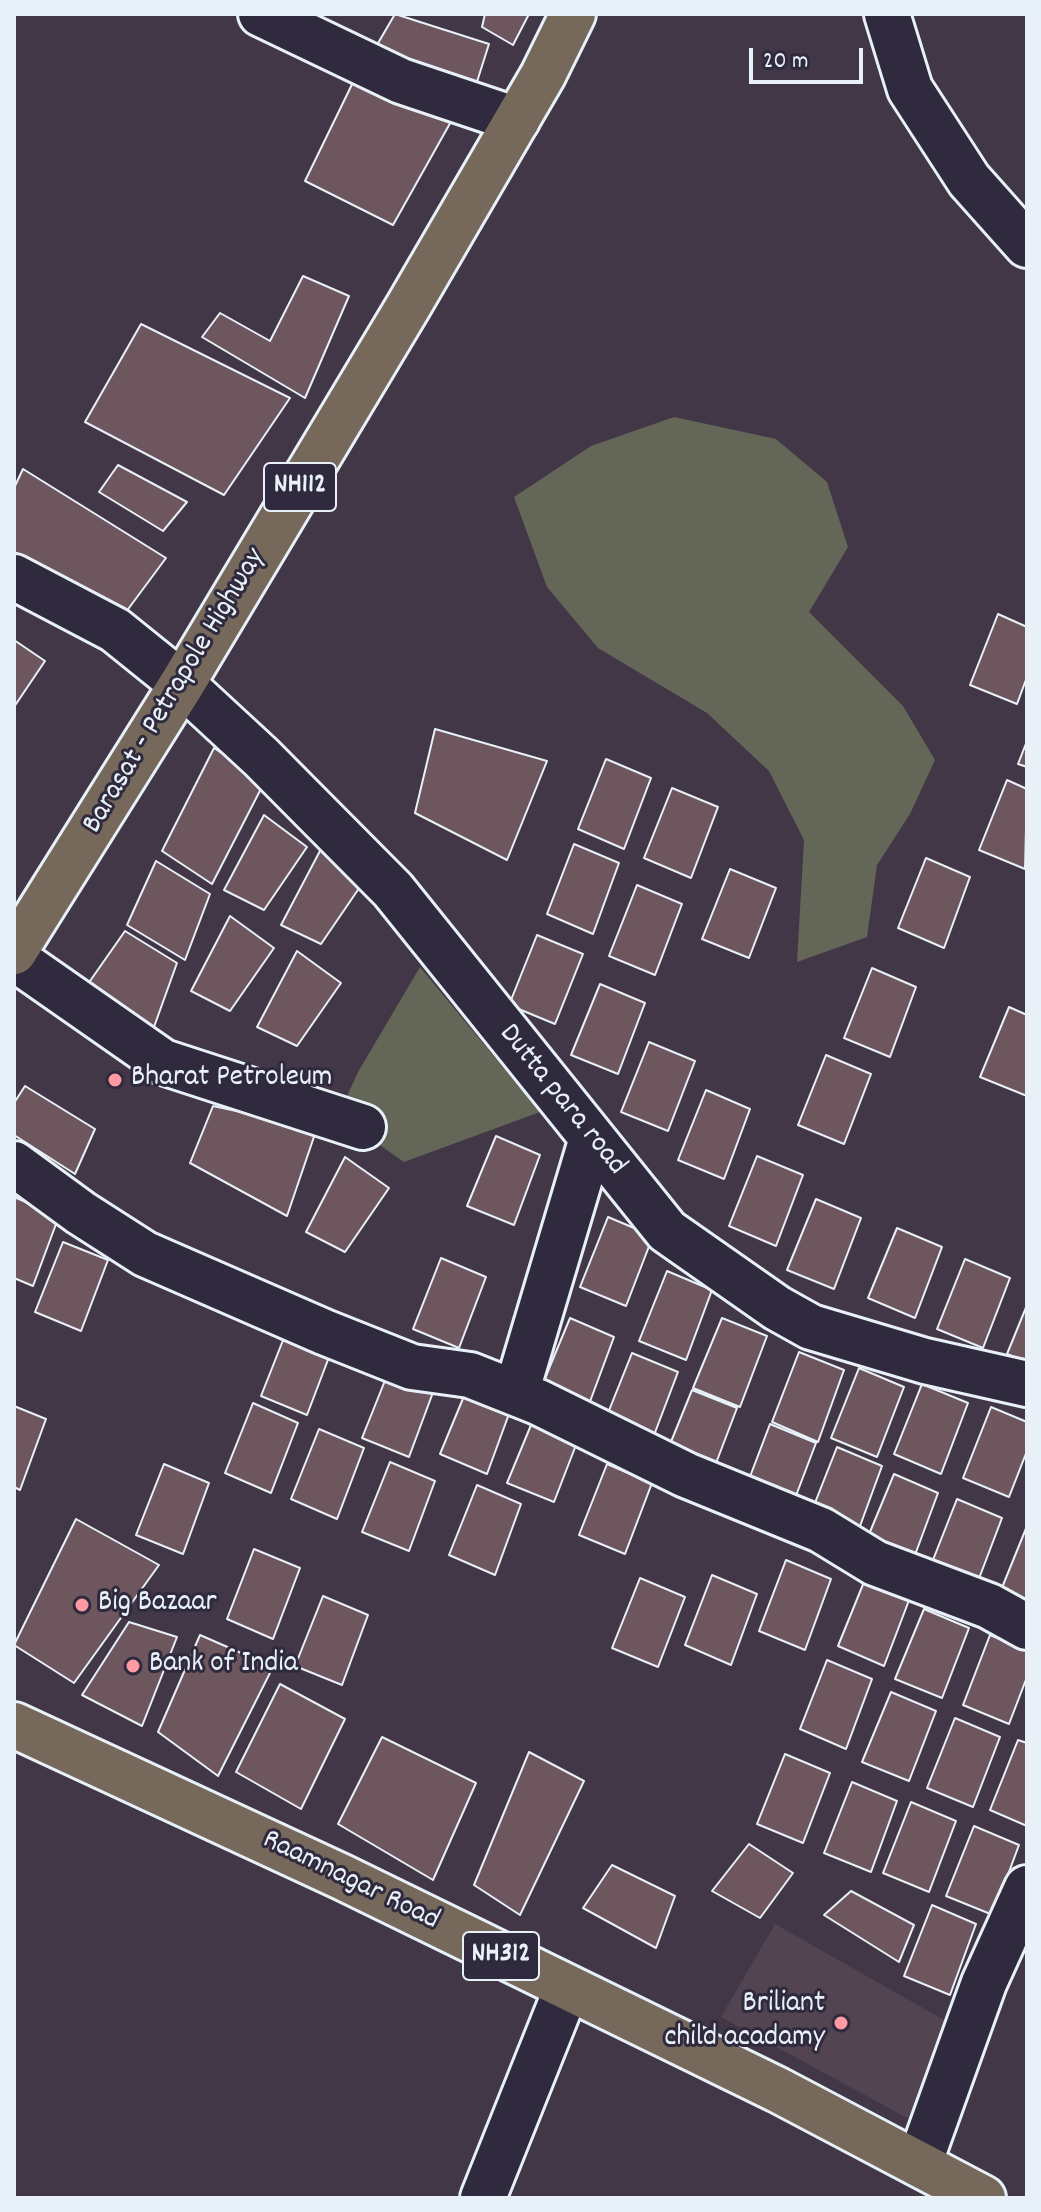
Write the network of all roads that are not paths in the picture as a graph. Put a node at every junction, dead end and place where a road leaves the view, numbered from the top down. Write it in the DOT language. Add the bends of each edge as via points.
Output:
graph roads {
  1 [pos="261,14"];
  2 [pos="573,14"];
  3 [pos="887,14"];
  4 [pos="517,120"];
  5 [pos="1027,245"];
  6 [pos="14,577"];
  7 [pos="182,684"];
  8 [pos="14,955"];
  9 [pos="363,1127"];
  10 [pos="592,1138"];
  11 [pos="14,1164"];
  12 [pos="1027,1384"];
  13 [pos="516,1393"];
  14 [pos="1027,1627"];
  15 [pos="14,1725"];
  16 [pos="1027,1888"];
  17 [pos="567,1988"];
  18 [pos="919,2164"];
  19 [pos="483,2198"];
  20 [pos="983,2198"];
  1 -- 4 [label="street" via="401,81"];
  2 -- 4 [label="highway, Barasat - Petrapole Highway / NH112"];
  3 -- 5 [label="street" via="910,89 969,180"];
  4 -- 7 [label="highway, Barasat - Petrapole Highway / NH112"];
  6 -- 7 [label="street, Dutta para road" via="115,630"];
  7 -- 8 [label="highway, Barasat - Petrapole Highway / NH112"];
  7 -- 10 [label="street, Dutta para road" via="393,890"];
  8 -- 9 [label="street" via="163,1062"];
  10 -- 12 [label="street, Dutta para road" via="667,1231 777,1308 811,1327"];
  10 -- 13 [label="street"];
  11 -- 13 [label="street" via="145,1254 412,1367 470,1375"];
  13 -- 14 [label="street" via="686,1475 821,1530 875,1563 989,1606"];
  15 -- 17 [label="highway, Raamnagar Road / NH312"];
  16 -- 18 [label="street" via="984,1983"];
  17 -- 18 [label="highway, Raamnagar Road / NH312"];
  17 -- 19 [label="street"];
  18 -- 20 [label="highway, Raamnagar Road / NH312"];
}
